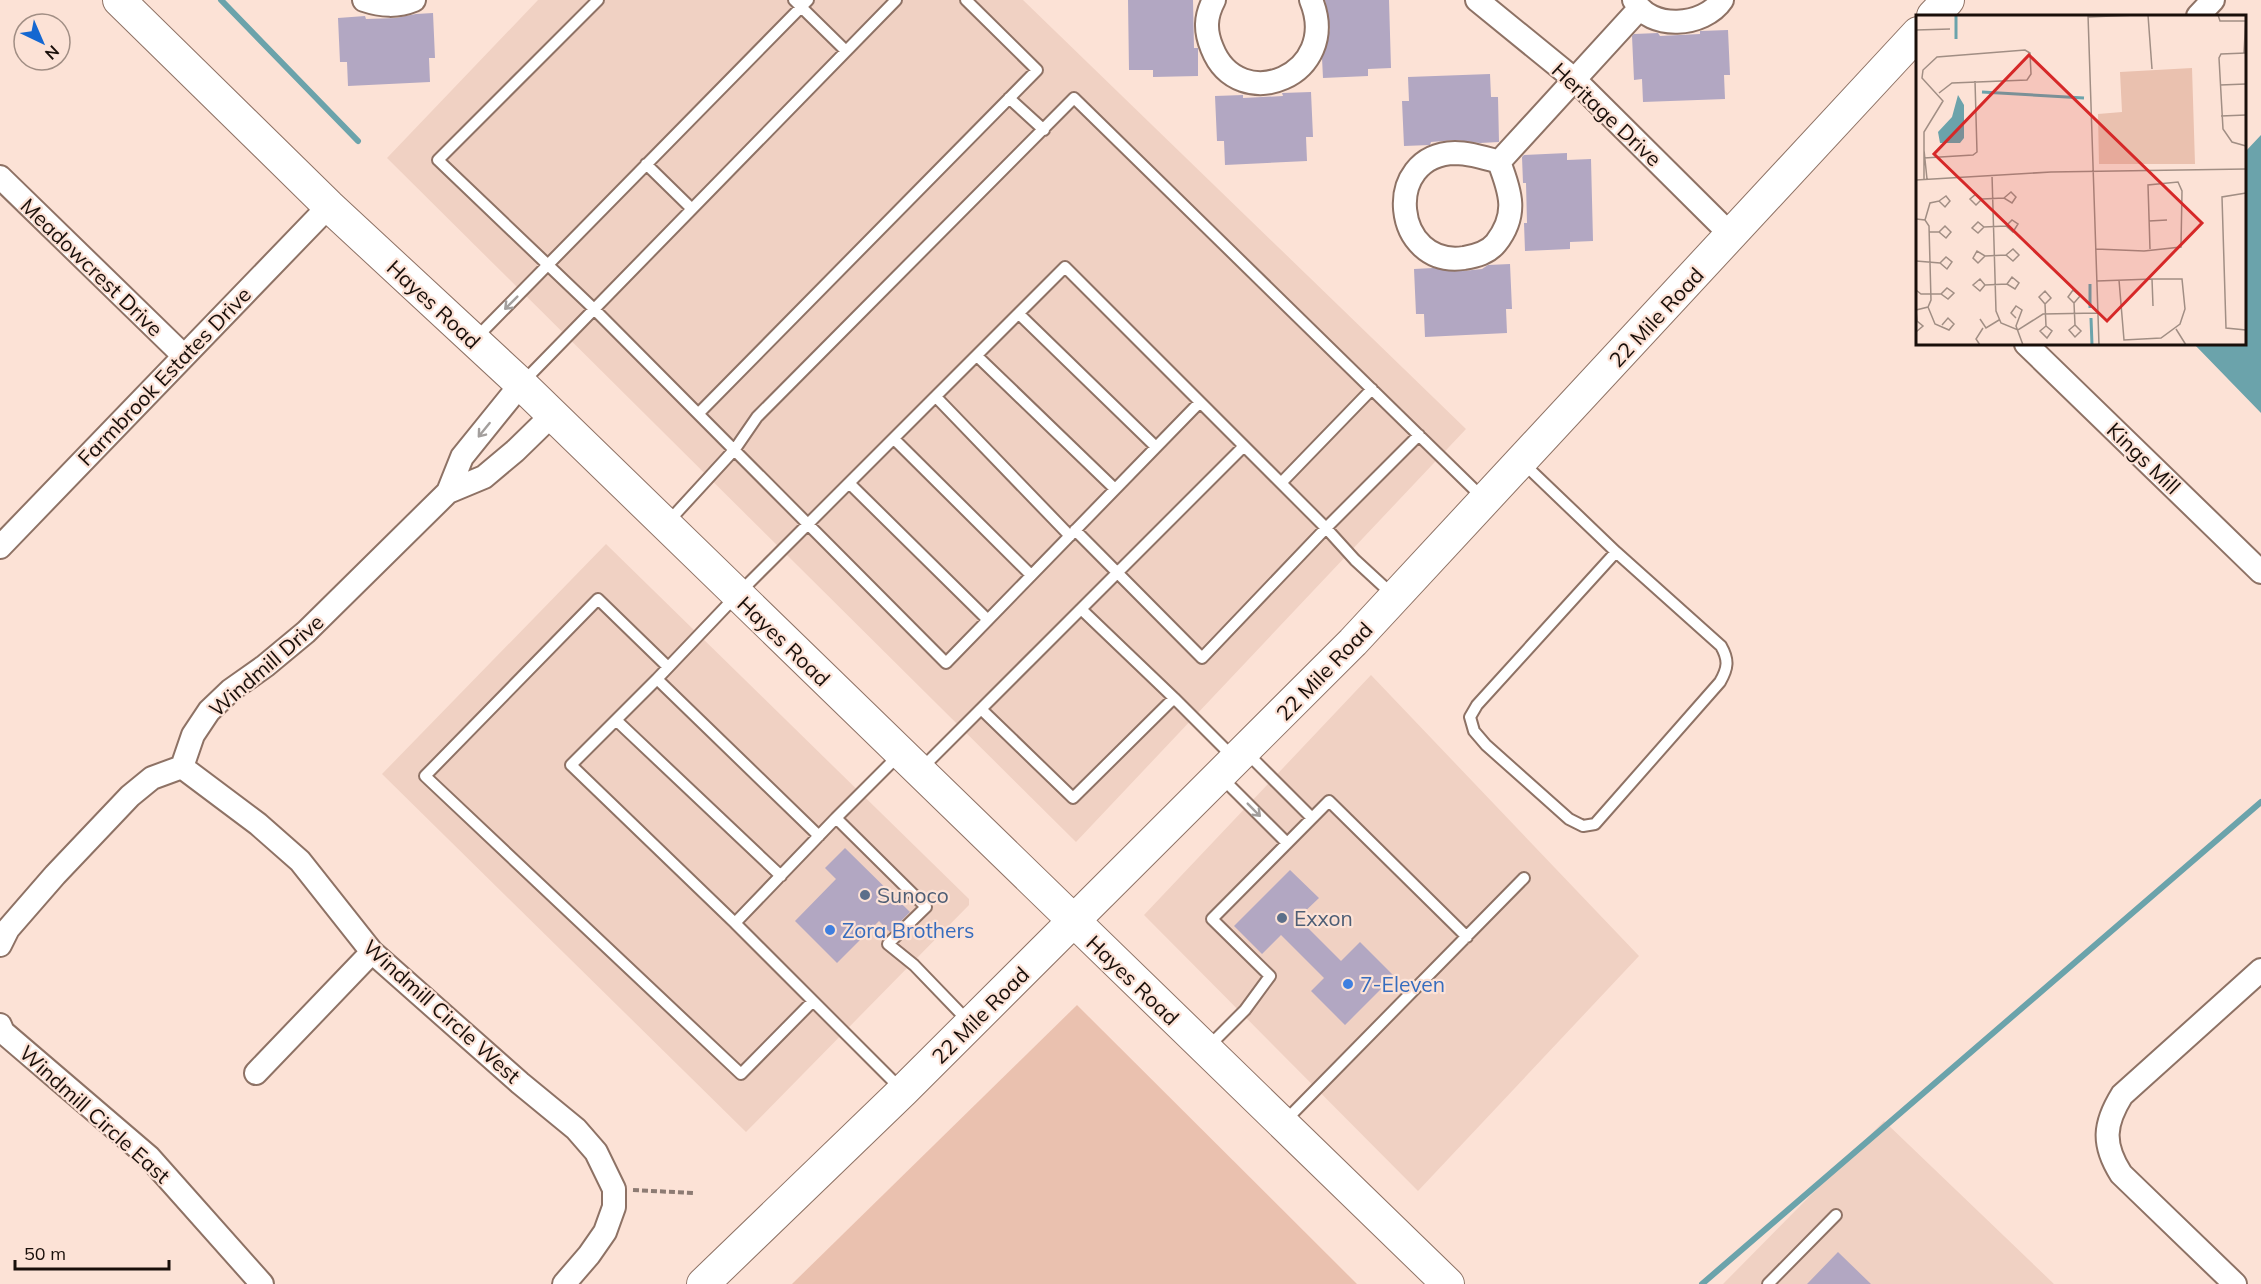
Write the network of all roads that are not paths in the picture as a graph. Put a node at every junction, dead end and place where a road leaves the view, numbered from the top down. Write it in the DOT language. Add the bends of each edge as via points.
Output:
graph roads {
  1 [pos="119,0"];
  2 [pos="364,0"];
  3 [pos="414,0"];
  4 [pos="597,0"];
  5 [pos="896,0"];
  6 [pos="966,0"];
  7 [pos="1214,0"];
  8 [pos="1311,0"];
  9 [pos="1477,0"];
  10 [pos="1722,0"];
  11 [pos="1948,0"];
  12 [pos="2213,0"];
  13 [pos="801,2"];
  14 [pos="1637,5"];
  15 [pos="1934,15"];
  16 [pos="2199,15"];
  17 [pos="1916,34"];
  18 [pos="846,51"];
  19 [pos="1574,79"];
  20 [pos="1010,98"];
  21 [pos="1044,130"];
  22 [pos="1499,162"];
  23 [pos="646,164"];
  24 [pos="0,177"];
  25 [pos="329,206"];
  26 [pos="692,209"];
  27 [pos="1731,235"];
  28 [pos="548,265"];
  29 [pos="593,308"];
  30 [pos="1019,314"];
  31 [pos="473,341"];
  32 [pos="2027,345"];
  33 [pos="184,356"];
  34 [pos="977,356"];
  35 [pos="521,384"];
  36 [pos="1372,390"];
  37 [pos="936,398"];
  38 [pos="1200,402"];
  39 [pos="699,413"];
  40 [pos="552,415"];
  41 [pos="1419,435"];
  42 [pos="894,439"];
  43 [pos="1244,446"];
  44 [pos="1156,447"];
  45 [pos="735,449"];
  46 [pos="1522,462"];
  47 [pos="849,483"];
  48 [pos="1281,483"];
  49 [pos="1115,489"];
  50 [pos="448,492"];
  51 [pos="1485,501"];
  52 [pos="807,525"];
  53 [pos="664,526"];
  54 [pos="1326,528"];
  55 [pos="1072,533"];
  56 [pos="0,547"];
  57 [pos="1617,552"];
  58 [pos="1117,572"];
  59 [pos="2261,572"];
  60 [pos="1031,575"];
  61 [pos="737,595"];
  62 [pos="1396,597"];
  63 [pos="1081,609"];
  64 [pos="988,620"];
  65 [pos="668,667"];
  66 [pos="657,679"];
  67 [pos="1174,698"];
  68 [pos="981,709"];
  69 [pos="616,720"];
  70 [pos="910,762"];
  71 [pos="1234,763"];
  72 [pos="182,767"];
  73 [pos="836,818"];
  74 [pos="1312,818"];
  75 [pos="819,836"];
  76 [pos="1287,843"];
  77 [pos="781,876"];
  78 [pos="1524,878"];
  79 [pos="1073,922"];
  80 [pos="735,923"];
  81 [pos="1467,937"];
  82 [pos="0,945"];
  83 [pos="372,952"];
  84 [pos="2261,970"];
  85 [pos="813,1001"];
  86 [pos="970,1023"];
  87 [pos="0,1025"];
  88 [pos="1205,1050"];
  89 [pos="256,1073"];
  90 [pos="903,1090"];
  91 [pos="1283,1124"];
  92 [pos="1836,1215"];
  93 [pos="262,1284"];
  94 [pos="564,1284"];
  95 [pos="703,1284"];
  96 [pos="1448,1284"];
  97 [pos="1768,1284"];
  98 [pos="2235,1284"];
  1 -- 25 [label="main road, Hayes Road"];
  2 -- 3 [label="street" via="381,6"];
  4 -- 28 [label="lane" via="438,160"];
  5 -- 18 [label="lane"];
  6 -- 20 [label="lane" via="1037,70"];
  7 -- 8 [label="street" via="1206,34 1217,62 1232,75 1255,83 1276,82 1303,66 1314,47 1317,21"];
  9 -- 19 [label="street, Heritage Drive"];
  10 -- 14 [label="street" via="1702,18 1685,22 1661,20"];
  11 -- 15 [label="main road"];
  12 -- 16 [label="street"];
  13 -- 18 [label="lane"];
  13 -- 23 [label="lane"];
  14 -- 19 [label="street"];
  17 -- 27 [label="main road, 22 Mile Road"];
  18 -- 26 [label="lane"];
  19 -- 22 [label="street"];
  19 -- 27 [label="street, Heritage Drive"];
  20 -- 21 [label="lane"];
  20 -- 39 [label="lane"];
  21 -- 36 [label="lane" via="1074,98"];
  21 -- 45 [label="lane" via="757,417"];
  22 -- 22 [label="street" via="1455,153 1430,159 1415,172 1406,186 1403,208 1410,232 1426,250 1452,260 1477,256 1494,246 1507,228 1512,208"];
  23 -- 26 [label="lane"];
  23 -- 28 [label="lane"];
  24 -- 33 [label="street, Meadowcrest Drive"];
  25 -- 31 [label="main road, Hayes Road"];
  25 -- 33 [label="street, Farmbrook Estates Drive"];
  26 -- 29 [label="lane"];
  27 -- 46 [label="main road, 22 Mile Road"];
  28 -- 29 [label="lane"];
  28 -- 31 [label="lane, one-way"];
  29 -- 35 [label="lane"];
  29 -- 39 [label="lane"];
  30 -- 34 [label="lane"];
  30 -- 38 [label="lane" via="1065,267"];
  30 -- 44 [label="lane"];
  31 -- 35 [label="main road, Hayes Road"];
  32 -- 59 [label="street, Kings Mill"];
  33 -- 56 [label="street, Farmbrook Estates Drive"];
  34 -- 37 [label="lane"];
  34 -- 49 [label="lane"];
  35 -- 40 [label="main road, Hayes Road"];
  35 -- 50 [label="street, Windmill Drive, one-way" via="462,457"];
  36 -- 41 [label="lane"];
  36 -- 48 [label="lane"];
  37 -- 42 [label="lane"];
  37 -- 55 [label="lane"];
  38 -- 43 [label="lane"];
  38 -- 44 [label="lane"];
  39 -- 45 [label="lane"];
  40 -- 50 [label="street, Windmill Drive" via="484,477"];
  40 -- 53 [label="main road, Hayes Road"];
  41 -- 51 [label="lane"];
  41 -- 54 [label="lane"];
  42 -- 47 [label="lane"];
  42 -- 60 [label="lane"];
  43 -- 48 [label="lane"];
  43 -- 58 [label="lane"];
  44 -- 49 [label="lane"];
  45 -- 52 [label="lane"];
  45 -- 53 [label="lane"];
  46 -- 51 [label="main road, 22 Mile Road"];
  46 -- 57 [label="lane"];
  47 -- 52 [label="lane"];
  47 -- 64 [label="lane"];
  48 -- 54 [label="lane"];
  49 -- 55 [label="lane"];
  50 -- 72 [label="street, Windmill Drive" via="306,632 209,711 193,735"];
  51 -- 62 [label="main road, 22 Mile Road"];
  52 -- 61 [label="lane"];
  52 -- 64 [label="lane" via="946,663"];
  53 -- 61 [label="main road, Hayes Road"];
  54 -- 58 [label="lane" via="1202,658"];
  54 -- 62 [label="lane"];
  55 -- 58 [label="lane"];
  55 -- 60 [label="lane"];
  57 -- 57 [label="lane" via="1721,646 1728,657 1727,670 1595,824 1583,826 1569,819 1486,745 1474,731 1470,717"];
  58 -- 63 [label="lane"];
  60 -- 64 [label="lane"];
  61 -- 65 [label="lane"];
  61 -- 70 [label="main road, Hayes Road"];
  62 -- 71 [label="main road, 22 Mile Road"];
  63 -- 67 [label="lane"];
  63 -- 68 [label="lane"];
  65 -- 66 [label="lane"];
  65 -- 85 [label="lane" via="598,599 424,776 741,1074"];
  66 -- 69 [label="lane"];
  66 -- 75 [label="lane"];
  67 -- 68 [label="lane" via="1073,798"];
  67 -- 71 [label="lane"];
  68 -- 70 [label="lane"];
  69 -- 77 [label="lane"];
  69 -- 80 [label="lane" via="571,765"];
  70 -- 73 [label="lane"];
  70 -- 79 [label="main road, Hayes Road"];
  71 -- 74 [label="lane"];
  71 -- 76 [label="lane, one-way"];
  71 -- 79 [label="main road, 22 Mile Road"];
  72 -- 82 [label="street" via="152,778 130,796 55,875 8,929"];
  72 -- 83 [label="street, Windmill Circle West" via="300,861"];
  73 -- 75 [label="lane"];
  73 -- 86 [label="lane" via="926,907 888,944"];
  74 -- 76 [label="lane"];
  74 -- 81 [label="lane" via="1329,801"];
  75 -- 77 [label="lane"];
  76 -- 88 [label="lane" via="1212,919 1270,976 1245,1010"];
  77 -- 80 [label="lane"];
  78 -- 81 [label="lane"];
  79 -- 86 [label="main road, 22 Mile Road"];
  79 -- 88 [label="main road, Hayes Road"];
  80 -- 85 [label="lane"];
  81 -- 91 [label="lane"];
  83 -- 89 [label="street"];
  83 -- 94 [label="street, Windmill Circle West" via="576,1129 596,1152 615,1189 614,1207 605,1232"];
  84 -- 98 [label="street" via="2122,1095 2107,1128 2107,1143 2121,1174"];
  85 -- 90 [label="lane"];
  86 -- 90 [label="main road, 22 Mile Road"];
  87 -- 93 [label="street, Windmill Circle East" via="3,1032 149,1157"];
  88 -- 91 [label="main road, Hayes Road"];
  90 -- 95 [label="main road, 22 Mile Road"];
  91 -- 96 [label="main road, Hayes Road"];
  92 -- 97 [label="lane"];
}
